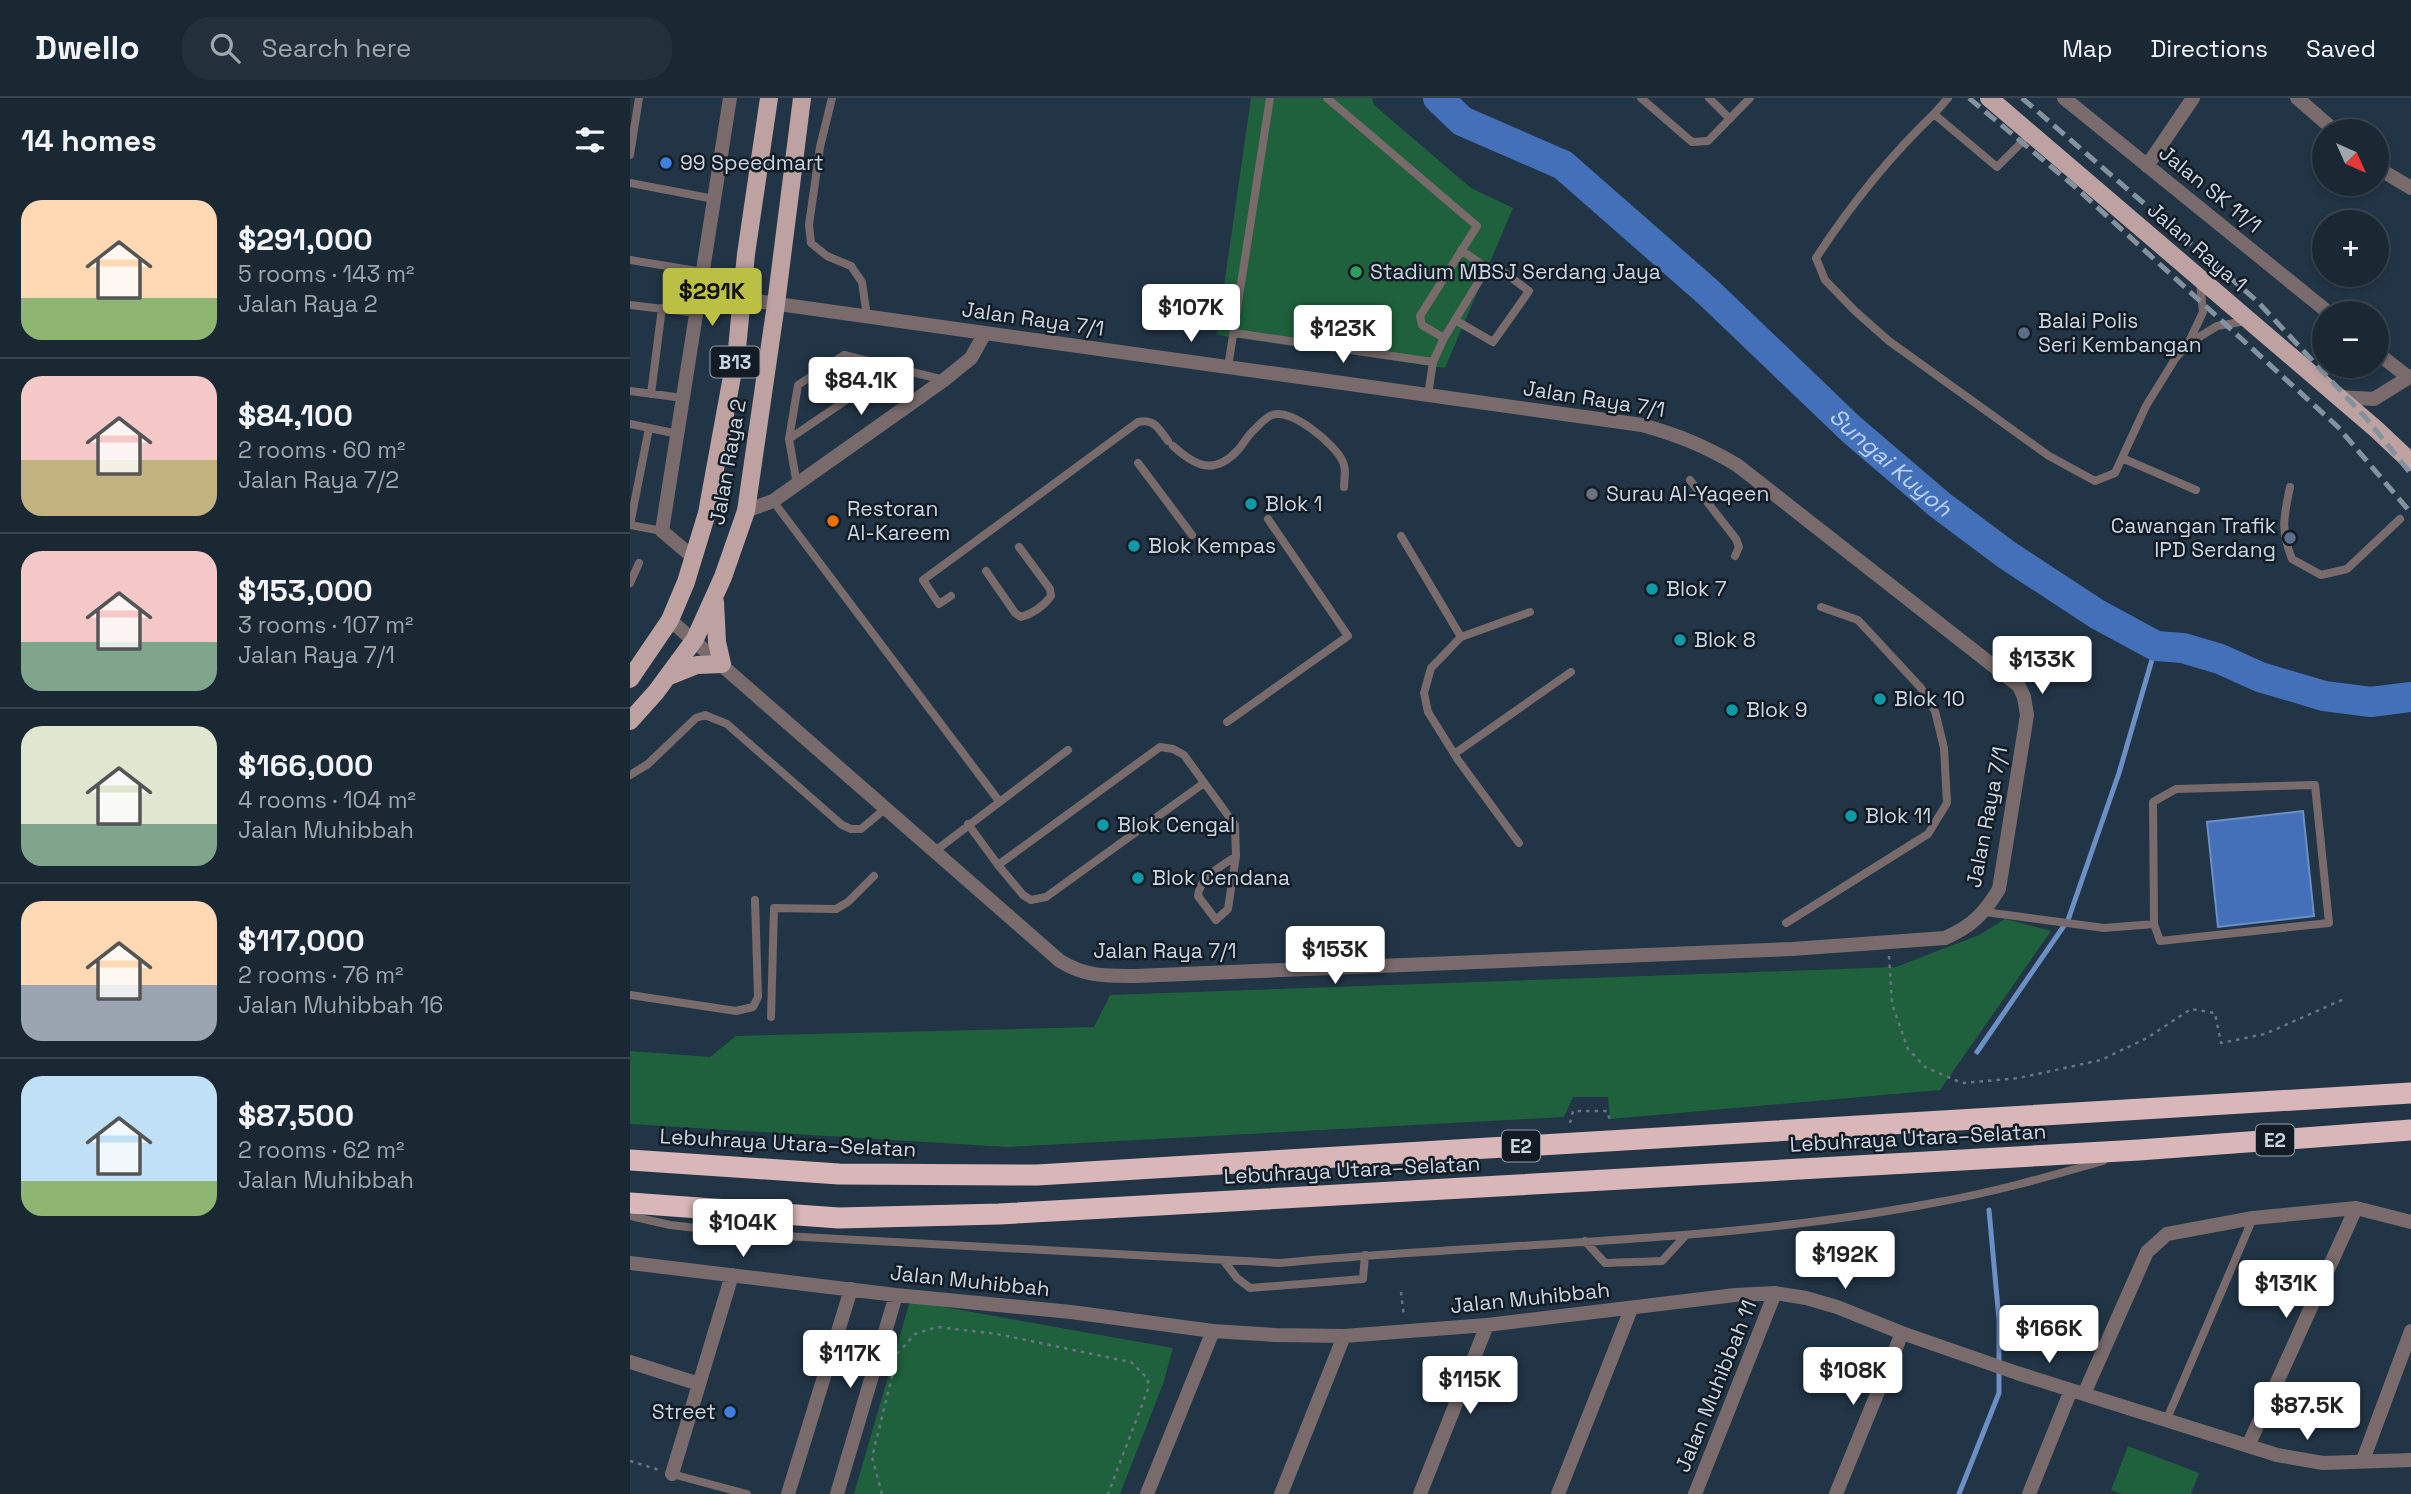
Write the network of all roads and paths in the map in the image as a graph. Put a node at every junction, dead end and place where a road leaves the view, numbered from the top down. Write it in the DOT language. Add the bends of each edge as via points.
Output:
graph roads {
  1 [pos="638,98"];
  2 [pos="730,98"];
  3 [pos="769,98"];
  4 [pos="802,98"];
  5 [pos="832,98"];
  6 [pos="1270,98"];
  7 [pos="1327,98"];
  8 [pos="1641,98"];
  9 [pos="1709,98"];
  10 [pos="1750,98"];
  11 [pos="1948,98"];
  12 [pos="1989,98"];
  13 [pos="2064,98"];
  14 [pos="2193,98"];
  15 [pos="2297,98"];
  16 [pos="1934,114"];
  17 [pos="1730,119"];
  18 [pos="2321,119"];
  19 [pos="2031,133"];
  20 [pos="630,155"];
  21 [pos="2147,166"];
  22 [pos="2389,175"];
  23 [pos="630,183"];
  24 [pos="2411,188"];
  25 [pos="714,199"];
  26 [pos="1461,250"];
  27 [pos="630,260"];
  28 [pos="1488,268"];
  29 [pos="703,272"];
  30 [pos="2200,279"];
  31 [pos="742,299"];
  32 [pos="2314,301"];
  33 [pos="630,304"];
  34 [pos="776,304"];
  35 [pos="662,308"];
  36 [pos="696,313"];
  37 [pos="867,317"];
  38 [pos="1455,320"];
  39 [pos="2248,321"];
  40 [pos="985,333"];
  41 [pos="1235,333"];
  42 [pos="1444,338"];
  43 [pos="2188,344"];
  44 [pos="1433,362"];
  45 [pos="2389,362"];
  46 [pos="895,367"];
  47 [pos="1228,367"];
  48 [pos="2410,379"];
  49 [pos="944,380"];
  50 [pos="630,391"];
  51 [pos="651,394"];
  52 [pos="1428,395"];
  53 [pos="2338,397"];
  54 [pos="683,398"];
  55 [pos="630,424"];
  56 [pos="649,428"];
  57 [pos="2376,429"];
  58 [pos="677,433"];
  59 [pos="789,439"];
  60 [pos="2411,445"];
  61 [pos="2122,458"];
  62 [pos="2411,462"];
  63 [pos="1138,463"];
  64 [pos="1690,480"];
  65 [pos="797,485"];
  66 [pos="1344,487"];
  67 [pos="2290,487"];
  68 [pos="2196,490"];
  69 [pos="773,501"];
  70 [pos="746,511"];
  71 [pos="1268,519"];
  72 [pos="2400,519"];
  73 [pos="630,525"];
  74 [pos="662,531"];
  75 [pos="1192,535"];
  76 [pos="1401,537"];
  77 [pos="1018,547"];
  78 [pos="1735,556"];
  79 [pos="694,558"];
  80 [pos="639,563"];
  81 [pos="986,571"];
  82 [pos="630,583"];
  83 [pos="715,595"];
  84 [pos="951,596"];
  85 [pos="1821,607"];
  86 [pos="1530,612"];
  87 [pos="670,620"];
  88 [pos="1461,637"];
  89 [pos="695,639"];
  90 [pos="722,664"];
  91 [pos="1572,672"];
  92 [pos="667,677"];
  93 [pos="630,679"];
  94 [pos="630,722"];
  95 [pos="1227,722"];
  96 [pos="1068,750"];
  97 [pos="1454,754"];
  98 [pos="630,775"];
  99 [pos="1204,783"];
  100 [pos="999,801"];
  101 [pos="886,808"];
  102 [pos="968,824"];
  103 [pos="1518,843"];
  104 [pos="935,851"];
  105 [pos="1236,856"];
  106 [pos="999,865"];
  107 [pos="874,876"];
  108 [pos="755,900"];
  109 [pos="1985,912"];
  110 [pos="1786,923"];
  111 [pos="2154,924"];
  112 [pos="1888,942"];
  113 [pos="630,995"];
  114 [pos="2344,999"];
  115 [pos="771,1017"];
  116 [pos="2411,1093"];
  117 [pos="2411,1130"];
  118 [pos="1617,1140"];
  119 [pos="1564,1143"];
  120 [pos="2140,1150"];
  121 [pos="630,1160"];
  122 [pos="630,1203"];
  123 [pos="2356,1208"];
  124 [pos="630,1216"];
  125 [pos="2253,1218"];
  126 [pos="2411,1222"];
  127 [pos="1686,1235"];
  128 [pos="1585,1241"];
  129 [pos="1365,1255"];
  130 [pos="1223,1260"];
  131 [pos="630,1263"];
  132 [pos="732,1275"];
  133 [pos="851,1289"];
  134 [pos="1401,1292"];
  135 [pos="1775,1293"];
  136 [pos="896,1295"];
  137 [pos="1631,1309"];
  138 [pos="1487,1325"];
  139 [pos="1213,1331"];
  140 [pos="1406,1331"];
  141 [pos="2411,1331"];
  142 [pos="1902,1333"];
  143 [pos="1344,1336"];
  144 [pos="630,1362"];
  145 [pos="699,1384"];
  146 [pos="2078,1392"];
  147 [pos="2166,1421"];
  148 [pos="2248,1446"];
  149 [pos="2362,1460"];
  150 [pos="2411,1460"];
  151 [pos="630,1461"];
  152 [pos="672,1474"];
  153 [pos="747,1494"];
  154 [pos="788,1494"];
  155 [pos="837,1494"];
  156 [pos="883,1494"];
  157 [pos="1108,1494"];
  158 [pos="1147,1494"];
  159 [pos="1281,1494"];
  160 [pos="1420,1494"];
  161 [pos="1558,1494"];
  162 [pos="1695,1494"];
  163 [pos="1836,1494"];
  164 [pos="2029,1494"];
  1 -- 20 [label="lane"];
  2 -- 25 [label="street"];
  3 -- 31 [label="main road, Jalan Raya 2 / B13"];
  4 -- 34 [label="main road, Jalan Raya 2 / B13"];
  5 -- 37 [label="lane" via="808,225 811,243 851,266 862,282"];
  6 -- 41 [label="lane"];
  7 -- 26 [label="lane" via="1477,226"];
  8 -- 17 [label="lane" via="1692,142 1708,141"];
  9 -- 17 [label="lane"];
  10 -- 17 [label="lane"];
  11 -- 16 [label="lane"];
  12 -- 19 [label="main road, Jalan Raya 1"];
  13 -- 21 [label="street, Jalan SK 11/1"];
  14 -- 21 [label="street"];
  15 -- 18 [label="street"];
  16 -- 19 [label="lane" via="1997,167"];
  16 -- 61 [label="lane" via="1905,142 1822,248 1816,258 1825,280 1889,341 2049,456 2095,481 2115,473"];
  19 -- 30 [label="main road, Jalan Raya 1"];
  21 -- 32 [label="street, Jalan SK 11/1"];
  22 -- 24 [label="street"];
  23 -- 25 [label="lane"];
  25 -- 29 [label="street"];
  26 -- 28 [label="lane"];
  26 -- 42 [label="lane" via="1420,316 1422,325"];
  27 -- 29 [label="lane"];
  28 -- 38 [label="lane"];
  28 -- 38 [label="lane" via="1497,267 1529,290 1493,342"];
  29 -- 36 [label="street"];
  30 -- 39 [label="main road, Jalan Raya 1"];
  30 -- 43 [label="lane" via="2203,312"];
  31 -- 34 [label="street, Jalan Raya 7/1"];
  31 -- 79 [label="main road, Jalan Raya 2 / B13" via="707,513"];
  33 -- 35 [label="lane"];
  34 -- 37 [label="street, Jalan Raya 7/1"];
  34 -- 70 [label="main road, Jalan Raya 2 / B13"];
  35 -- 36 [label="lane"];
  35 -- 51 [label="lane"];
  36 -- 54 [label="street"];
  37 -- 40 [label="street, Jalan Raya 7/1"];
  38 -- 42 [label="lane"];
  39 -- 43 [label="lane" via="2217,326"];
  39 -- 53 [label="main road, Jalan Raya 1"];
  40 -- 47 [label="street, Jalan Raya 7/1"];
  40 -- 49 [label="street" via="971,358"];
  41 -- 44 [label="lane"];
  41 -- 47 [label="lane"];
  42 -- 44 [label="lane"];
  43 -- 61 [label="lane" via="2146,406"];
  44 -- 52 [label="lane"];
  45 -- 48 [label="street"];
  46 -- 49 [label="lane"];
  46 -- 59 [label="lane"];
  46 -- 59 [label="lane" via="844,355 798,385"];
  47 -- 52 [label="street, Jalan Raya 7/1"];
  48 -- 53 [label="street" via="2374,398"];
  49 -- 65 [label="street"];
  50 -- 51 [label="lane"];
  51 -- 54 [label="lane"];
  52 -- 109 [label="street, Jalan Raya 7/1" via="1642,425 1711,449 2019,687 2027,715 1999,889"];
  53 -- 57 [label="main road, Jalan Raya 1"];
  54 -- 58 [label="street"];
  55 -- 56 [label="lane"];
  56 -- 58 [label="lane"];
  56 -- 73 [label="lane"];
  57 -- 60 [label="main road, Jalan Raya 1"];
  57 -- 62 [label="main road, Jalan Raya 1"];
  58 -- 74 [label="street"];
  59 -- 65 [label="lane"];
  61 -- 68 [label="lane"];
  63 -- 75 [label="lane"];
  64 -- 78 [label="lane" via="1736,539"];
  65 -- 69 [label="street"];
  66 -- 84 [label="lane" via="1345,467 1335,451 1305,424 1285,415 1273,414 1235,452 1216,465 1203,466 1170,444 1156,425 1138,422 923,580 939,604"];
  67 -- 72 [label="lane" via="2283,527 2286,544 2292,559 2321,575 2347,569"];
  69 -- 70 [label="street"];
  69 -- 100 [label="lane"];
  70 -- 83 [label="main road, Jalan Raya 2 / B13"];
  71 -- 95 [label="lane" via="1348,636"];
  73 -- 74 [label="lane"];
  74 -- 79 [label="street"];
  76 -- 88 [label="lane"];
  77 -- 81 [label="lane" via="1050,589 1046,603 1021,617"];
  79 -- 87 [label="main road, Jalan Raya 2 / B13"];
  80 -- 82 [label="lane"];
  83 -- 89 [label="main road, Jalan Raya 2 / B13"];
  83 -- 90 [label="main road"];
  85 -- 110 [label="lane" via="1858,620 1921,688 1935,711 1944,748 1947,803 1928,834"];
  86 -- 88 [label="lane"];
  87 -- 89 [label="street, Jalan Raya 7/1"];
  87 -- 93 [label="main road, Jalan Raya 2 / B13"];
  88 -- 97 [label="lane" via="1431,668 1424,693 1428,712"];
  89 -- 90 [label="street, Jalan Raya 7/1"];
  89 -- 92 [label="main road, Jalan Raya 2 / B13"];
  90 -- 92 [label="main road" via="697,665"];
  90 -- 101 [label="street, Jalan Raya 7/1"];
  91 -- 97 [label="lane"];
  92 -- 94 [label="main road, Jalan Raya 2 / B13"];
  96 -- 100 [label="lane"];
  97 -- 103 [label="lane"];
  98 -- 101 [label="lane" via="705,715 727,724 842,825 861,829"];
  99 -- 105 [label="lane" via="1235,825"];
  99 -- 106 [label="lane" via="1046,897 1031,900 1023,895"];
  99 -- 106 [label="lane" via="1184,755 1160,747"];
  100 -- 102 [label="lane"];
  101 -- 104 [label="street, Jalan Raya 7/1"];
  102 -- 104 [label="lane"];
  102 -- 106 [label="lane"];
  104 -- 112 [label="street, Jalan Raya 7/1" via="1060,961 1098,976"];
  105 -- 105 [label="lane" via="1202,880 1199,888 1198,896 1216,920 1228,909"];
  107 -- 115 [label="lane" via="836,909 774,908"];
  108 -- 113 [label="lane" via="758,997 753,1007 736,1011"];
  109 -- 111 [label="lane" via="2104,928"];
  109 -- 112 [label="street, Jalan Raya 7/1" via="1945,937"];
  111 -- 111 [label="lane" via="2160,942 2329,923 2315,785 2176,789 2153,802"];
  112 -- 114 [label="path" via="1892,1004 1908,1049 1925,1067 1962,1083 2019,1078 2101,1060 2147,1038 2190,1009 2215,1013 2221,1043 2265,1034"];
  116 -- 118 [label="highway, Lebuhraya Utara–Selatan / E2"];
  117 -- 120 [label="highway, Lebuhraya Utara–Selatan / E2"];
  118 -- 119 [label="highway, Lebuhraya Utara–Selatan / E2"];
  118 -- 119 [label="path" via="1607,1111 1573,1111"];
  119 -- 121 [label="highway, Lebuhraya Utara–Selatan / E2" via="1037,1175 839,1174"];
  120 -- 122 [label="highway, Lebuhraya Utara–Selatan / E2" via="999,1214 839,1218"];
  120 -- 127 [label="lane" via="2025,1184 1933,1204"];
  123 -- 125 [label="street"];
  123 -- 126 [label="street"];
  123 -- 148 [label="street"];
  124 -- 130 [label="lane" via="750,1234"];
  125 -- 146 [label="street" via="2167,1234 2147,1252"];
  125 -- 147 [label="lane"];
  127 -- 128 [label="lane"];
  127 -- 128 [label="lane" via="1661,1261 1605,1263"];
  128 -- 129 [label="lane"];
  129 -- 130 [label="lane" via="1279,1263"];
  129 -- 130 [label="lane" via="1363,1279 1250,1288"];
  131 -- 132 [label="street, Jalan Muhibbah"];
  132 -- 133 [label="street, Jalan Muhibbah"];
  132 -- 145 [label="street"];
  133 -- 136 [label="street, Jalan Muhibbah"];
  133 -- 154 [label="street"];
  134 -- 140 [label="path"];
  135 -- 137 [label="street, Jalan Muhibbah"];
  135 -- 142 [label="street, Jalan Muhibbah" via="1837,1307"];
  135 -- 162 [label="street, Jalan Muhibbah 11"];
  136 -- 139 [label="street, Jalan Muhibbah"];
  136 -- 155 [label="street"];
  137 -- 138 [label="street, Jalan Muhibbah"];
  137 -- 161 [label="street"];
  138 -- 140 [label="street, Jalan Muhibbah"];
  138 -- 160 [label="street"];
  139 -- 143 [label="street, Jalan Muhibbah"];
  139 -- 158 [label="street"];
  140 -- 143 [label="street, Jalan Muhibbah"];
  141 -- 149 [label="street"];
  142 -- 146 [label="street, Jalan Muhibbah"];
  142 -- 163 [label="street"];
  143 -- 159 [label="street"];
  144 -- 145 [label="street"];
  145 -- 152 [label="street"];
  146 -- 147 [label="street, Jalan Muhibbah"];
  146 -- 164 [label="street"];
  147 -- 148 [label="street, Jalan Muhibbah"];
  148 -- 149 [label="street, Jalan Muhibbah" via="2323,1463"];
  149 -- 150 [label="street, Jalan Muhibbah"];
  151 -- 152 [label="path"];
  152 -- 153 [label="lane"];
  156 -- 157 [label="path" via="872,1457 898,1353 915,1334 937,1327 1101,1354 1141,1370 1148,1378 1148,1389"];
}
